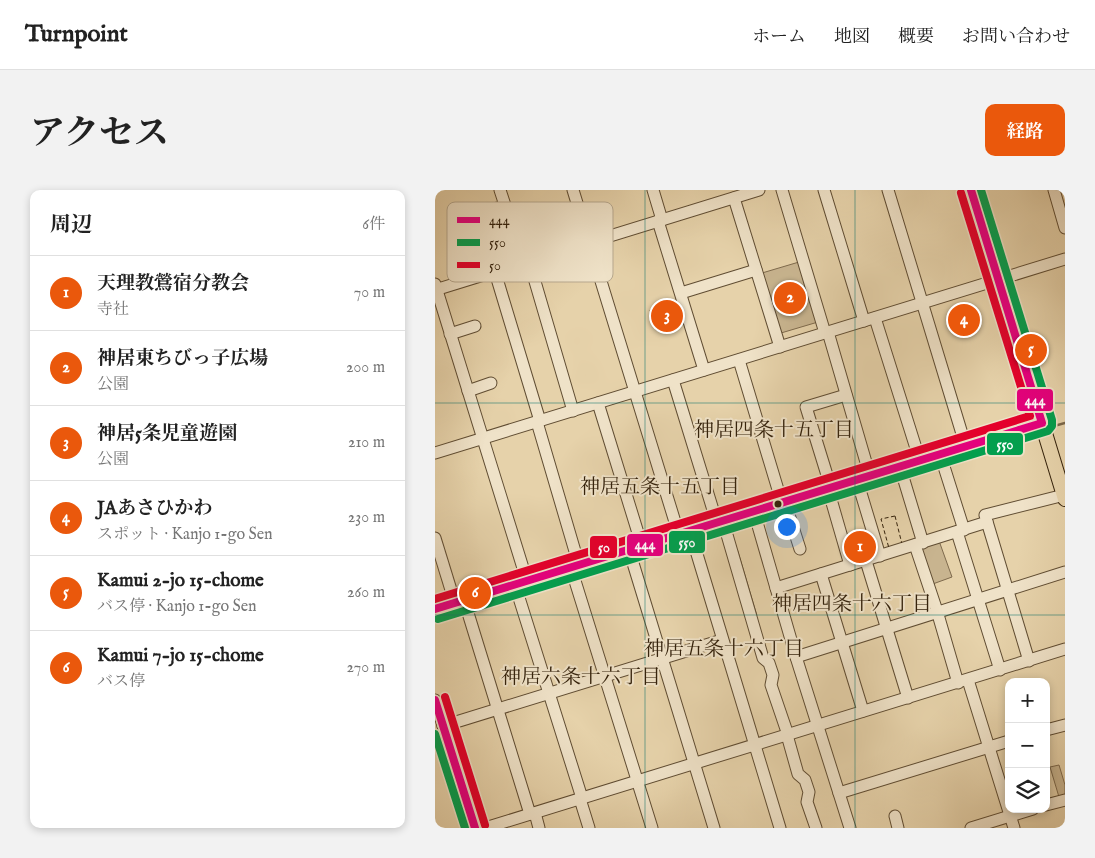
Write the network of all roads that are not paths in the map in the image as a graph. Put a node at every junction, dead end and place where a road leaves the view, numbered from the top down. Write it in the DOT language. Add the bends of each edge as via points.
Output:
graph roads {
  1 [pos="500,190"];
  2 [pos="573,190"];
  3 [pos="653,190"];
  4 [pos="759,190"];
  5 [pos="782,190"];
  6 [pos="825,190"];
  7 [pos="888,190"];
  8 [pos="971,190"];
  9 [pos="1054,190"];
  10 [pos="731,195"];
  11 [pos="504,202"];
  12 [pos="577,202"];
  13 [pos="660,221"];
  14 [pos="1065,228"];
  15 [pos="613,236"];
  16 [pos="1065,259"];
  17 [pos="756,270"];
  18 [pos="999,279"];
  19 [pos="458,282"];
  20 [pos="498,282"];
  21 [pos="532,282"];
  22 [pos="601,282"];
  23 [pos="436,288"];
  24 [pos="681,293"];
  25 [pos="922,303"];
  26 [pos="870,319"];
  27 [pos="475,326"];
  28 [pos="827,332"];
  29 [pos="450,334"];
  30 [pos="780,347"];
  31 [pos="739,360"];
  32 [pos="704,370"];
  33 [pos="673,380"];
  34 [pos="491,383"];
  35 [pos="468,391"];
  36 [pos="635,392"];
  37 [pos="846,395"];
  38 [pos="598,403"];
  39 [pos="573,411"];
  40 [pos="538,421"];
  41 [pos="1042,423"];
  42 [pos="482,439"];
  43 [pos="966,447"];
  44 [pos="435,453"];
  45 [pos="940,454"];
  46 [pos="920,461"];
  47 [pos="900,467"];
  48 [pos="1061,468"];
  49 [pos="870,476"];
  50 [pos="857,480"];
  51 [pos="830,488"];
  52 [pos="1064,497"];
  53 [pos="784,502"];
  54 [pos="754,512"];
  55 [pos="987,522"];
  56 [pos="721,526"];
  57 [pos="960,531"];
  58 [pos="684,533"];
  59 [pos="435,538"];
  60 [pos="919,544"];
  61 [pos="641,546"];
  62 [pos="800,549"];
  63 [pos="629,550"];
  64 [pos="880,556"];
  65 [pos="866,561"];
  66 [pos="850,565"];
  67 [pos="575,567"];
  68 [pos="1065,572"];
  69 [pos="821,574"];
  70 [pos="527,581"];
  71 [pos="515,585"];
  72 [pos="776,588"];
  73 [pos="1007,590"];
  74 [pos="978,599"];
  75 [pos="460,602"];
  76 [pos="435,610"];
  77 [pos="937,611"];
  78 [pos="887,629"];
  79 [pos="722,640"];
  80 [pos="842,643"];
  81 [pos="1065,649"];
  82 [pos="796,657"];
  83 [pos="662,659"];
  84 [pos="1029,660"];
  85 [pos="1000,670"];
  86 [pos="606,676"];
  87 [pos="963,682"];
  88 [pos="549,693"];
  89 [pos="908,698"];
  90 [pos="435,700"];
  91 [pos="498,709"];
  92 [pos="863,711"];
  93 [pos="1065,725"];
  94 [pos="819,726"];
  95 [pos="1050,729"];
  96 [pos="441,730"];
  97 [pos="787,732"];
  98 [pos="1005,742"];
  99 [pos="754,745"];
  100 [pos="988,747"];
  101 [pos="694,763"];
  102 [pos="638,781"];
  103 [pos="839,793"];
  104 [pos="581,798"];
  105 [pos="1064,804"];
  106 [pos="1050,805"];
  107 [pos="533,813"];
  108 [pos="1020,813"];
  109 [pos="895,816"];
  110 [pos="1010,816"];
  111 [pos="847,827"];
  112 [pos="475,828"];
  113 [pos="485,828"];
  114 [pos="539,828"];
  115 [pos="589,828"];
  116 [pos="652,828"];
  117 [pos="714,828"];
  118 [pos="780,828"];
  119 [pos="816,828"];
  120 [pos="898,828"];
  121 [pos="971,828"];
  122 [pos="1014,828"];
  1 -- 11 [label="street"];
  2 -- 12 [label="street"];
  3 -- 13 [label="street"];
  4 -- 10 [label="street"];
  5 -- 28 [label="street"];
  6 -- 26 [label="street"];
  7 -- 25 [label="street"];
  8 -- 18 [label="main road"];
  9 -- 14 [label="street"];
  10 -- 13 [label="street"];
  10 -- 17 [label="street"];
  13 -- 15 [label="street"];
  13 -- 24 [label="street"];
  16 -- 18 [label="street"];
  17 -- 24 [label="street"];
  17 -- 30 [label="street"];
  18 -- 25 [label="street"];
  18 -- 41 [label="main road"];
  19 -- 23 [label="street"];
  20 -- 40 [label="street"];
  21 -- 39 [label="street"];
  22 -- 36 [label="street"];
  23 -- 29 [label="street"];
  24 -- 32 [label="street"];
  25 -- 26 [label="street"];
  25 -- 43 [label="street"];
  26 -- 28 [label="street"];
  26 -- 46 [label="street"];
  27 -- 29 [label="street"];
  28 -- 30 [label="street"];
  28 -- 37 [label="street"];
  29 -- 35 [label="street"];
  30 -- 31 [label="street"];
  31 -- 32 [label="street"];
  31 -- 53 [label="street"];
  32 -- 33 [label="street"];
  33 -- 36 [label="street"];
  33 -- 56 [label="street"];
  34 -- 35 [label="street"];
  35 -- 42 [label="street"];
  36 -- 38 [label="street"];
  36 -- 58 [label="street"];
  37 -- 49 [label="street"];
  37 -- 51 [label="street" via="806,407"];
  38 -- 39 [label="street"];
  38 -- 61 [label="street"];
  39 -- 40 [label="street"];
  40 -- 42 [label="street"];
  40 -- 67 [label="street"];
  41 -- 43 [label="street"];
  41 -- 48 [label="main road"];
  42 -- 44 [label="street"];
  42 -- 70 [label="street"];
  43 -- 45 [label="street"];
  45 -- 46 [label="street"];
  45 -- 57 [label="street"];
  46 -- 47 [label="street"];
  47 -- 49 [label="street"];
  47 -- 60 [label="street"];
  48 -- 52 [label="main road"];
  49 -- 50 [label="street"];
  50 -- 51 [label="street"];
  50 -- 64 [label="street"];
  51 -- 53 [label="street"];
  51 -- 66 [label="street"];
  52 -- 55 [label="street" via="985,516"];
  53 -- 54 [label="street"];
  53 -- 62 [label="street"];
  54 -- 56 [label="street"];
  54 -- 72 [label="street"];
  55 -- 57 [label="street"];
  55 -- 73 [label="street"];
  56 -- 58 [label="street"];
  56 -- 97 [label="street" via="763,658 769,663"];
  57 -- 60 [label="street"];
  57 -- 74 [label="street"];
  58 -- 61 [label="street"];
  58 -- 79 [label="street"];
  59 -- 75 [label="street"];
  60 -- 64 [label="street"];
  60 -- 77 [label="street"];
  61 -- 63 [label="street"];
  63 -- 67 [label="street"];
  63 -- 83 [label="street"];
  64 -- 65 [label="street"];
  65 -- 66 [label="street"];
  65 -- 78 [label="street"];
  66 -- 69 [label="street"];
  67 -- 70 [label="street"];
  67 -- 86 [label="street"];
  68 -- 73 [label="street"];
  69 -- 72 [label="street"];
  69 -- 80 [label="street"];
  70 -- 71 [label="street"];
  71 -- 75 [label="street"];
  71 -- 88 [label="street"];
  72 -- 82 [label="street"];
  73 -- 74 [label="street"];
  73 -- 84 [label="street"];
  74 -- 77 [label="street"];
  74 -- 85 [label="street"];
  75 -- 76 [label="street"];
  75 -- 91 [label="street"];
  77 -- 78 [label="street"];
  77 -- 87 [label="street"];
  78 -- 80 [label="street"];
  78 -- 89 [label="street"];
  79 -- 83 [label="street"];
  79 -- 99 [label="street"];
  80 -- 82 [label="street"];
  80 -- 92 [label="street"];
  81 -- 84 [label="street"];
  82 -- 94 [label="street"];
  83 -- 86 [label="street"];
  83 -- 101 [label="street"];
  84 -- 85 [label="street"];
  85 -- 87 [label="street"];
  86 -- 88 [label="street"];
  86 -- 102 [label="street"];
  87 -- 89 [label="street"];
  87 -- 100 [label="street"];
  88 -- 91 [label="street"];
  88 -- 104 [label="street"];
  89 -- 92 [label="street"];
  90 -- 96 [label="street"];
  91 -- 96 [label="street"];
  91 -- 107 [label="street"];
  92 -- 94 [label="street"];
  93 -- 95 [label="street"];
  94 -- 97 [label="street"];
  94 -- 103 [label="street"];
  96 -- 112 [label="street"];
  97 -- 99 [label="street"];
  97 -- 119 [label="street" via="798,774 809,792 807,802"];
  98 -- 100 [label="street"];
  99 -- 101 [label="street"];
  99 -- 118 [label="street"];
  100 -- 103 [label="street"];
  100 -- 110 [label="street"];
  101 -- 102 [label="street"];
  101 -- 117 [label="street"];
  102 -- 104 [label="street"];
  102 -- 116 [label="street"];
  103 -- 111 [label="street"];
  104 -- 107 [label="street"];
  104 -- 115 [label="street"];
  105 -- 106 [label="street"];
  107 -- 113 [label="street"];
  107 -- 114 [label="street"];
  108 -- 110 [label="street"];
  109 -- 120 [label="street"];
  110 -- 121 [label="street"];
  110 -- 122 [label="street"];
}
